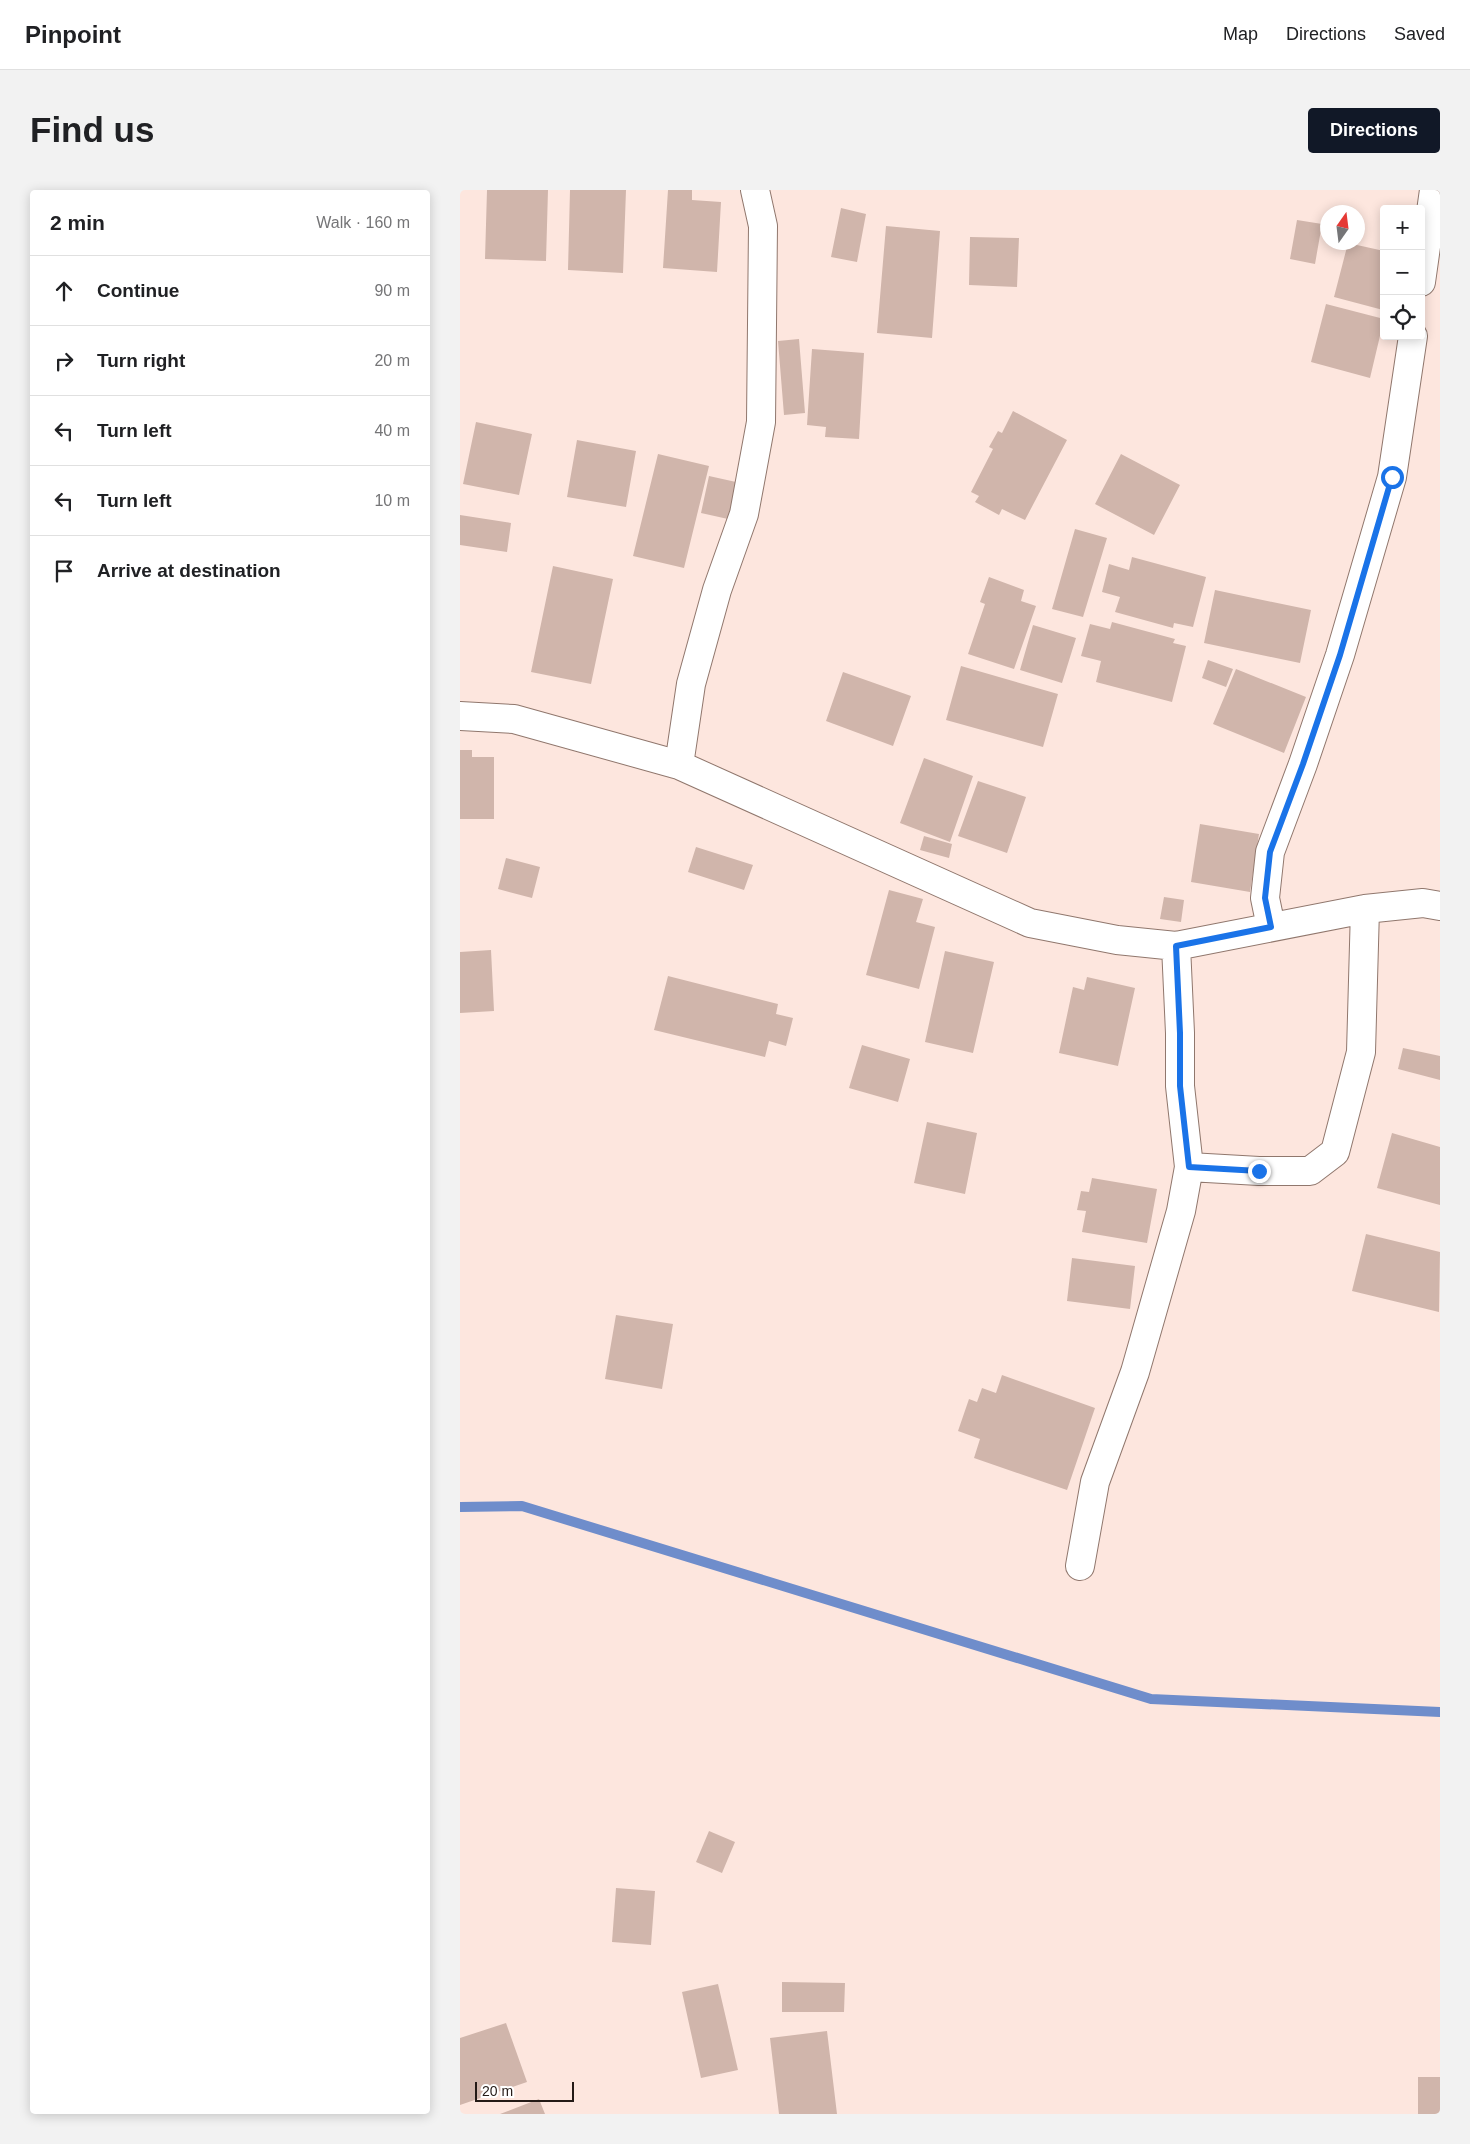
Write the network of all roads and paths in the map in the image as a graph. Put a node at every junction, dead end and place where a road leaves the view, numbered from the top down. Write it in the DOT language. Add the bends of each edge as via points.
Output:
graph roads {
  1 [pos="755,190"];
  2 [pos="1434,190"];
  3 [pos="1425,254"];
  4 [pos="1413,340"];
  5 [pos="460,716"];
  6 [pos="679,765"];
  7 [pos="1440,906"];
  8 [pos="1365,909"];
  9 [pos="1271,927"];
  10 [pos="1176,946"];
  11 [pos="1189,1167"];
  12 [pos="1080,1566"];
  1 -- 6 [label="street" via="763,226 761,422 744,514 717,590 691,684"];
  2 -- 3 [label="street"];
  4 -- 9 [label="street" via="1392,477 1340,655 1270,852 1265,898"];
  5 -- 6 [label="street" via="514,719"];
  6 -- 10 [label="street" via="1030,923 1117,940"];
  7 -- 8 [label="street" via="1423,903"];
  8 -- 9 [label="street"];
  8 -- 11 [label="street" via="1361,1052 1334,1152 1310,1171"];
  9 -- 10 [label="street"];
  10 -- 11 [label="street" via="1180,1086"];
  11 -- 12 [label="street" via="1180,1211 1135,1372 1095,1482"];
}
